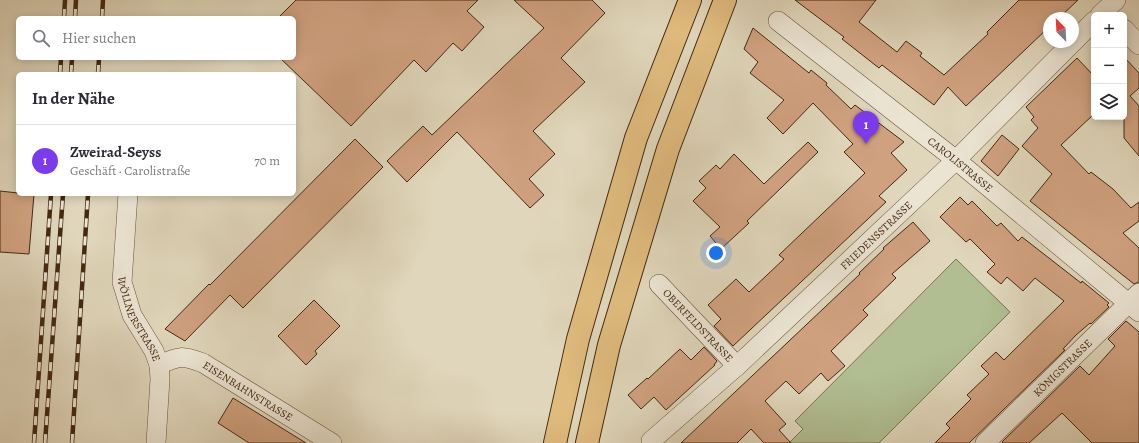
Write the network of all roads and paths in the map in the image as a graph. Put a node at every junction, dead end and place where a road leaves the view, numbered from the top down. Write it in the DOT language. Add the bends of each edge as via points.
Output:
graph roads {
  1 [pos="690,0"];
  2 [pos="725,0"];
  3 [pos="1104,10"];
  4 [pos="778,21"];
  5 [pos="1127,32"];
  6 [pos="1139,45"];
  7 [pos="956,160"];
  8 [pos="128,196"];
  9 [pos="659,284"];
  10 [pos="1135,302"];
  11 [pos="159,365"];
  12 [pos="737,366"];
  13 [pos="651,441"];
  14 [pos="156,443"];
  15 [pos="332,443"];
  16 [pos="555,443"];
  17 [pos="587,443"];
  18 [pos="985,443"];
  1 -- 16 [label="highway" via="636,138 578,339"];
  2 -- 17 [label="highway" via="668,149 608,345"];
  3 -- 7 [label="street, FRIEDENSSTRASSE"];
  4 -- 7 [label="street, CAROLISTRASSE"];
  5 -- 6 [label="street"];
  7 -- 10 [label="street, CAROLISTRASSE"];
  7 -- 12 [label="street, FRIEDENSSTRASSE"];
  8 -- 11 [label="street, WÖLLNERSTRASSE" via="122,282 132,315 154,351"];
  9 -- 12 [label="street, OBERFELDSTRASSE"];
  10 -- 18 [label="street, KÖNIGSTRASSE"];
  11 -- 14 [label="street, WÖLLNERSTRASSE"];
  11 -- 15 [label="street, EISENBAHNSTRASSE" via="173,358 187,357 203,363"];
  12 -- 13 [label="street, FRIEDENSSTRASSE"];
}
